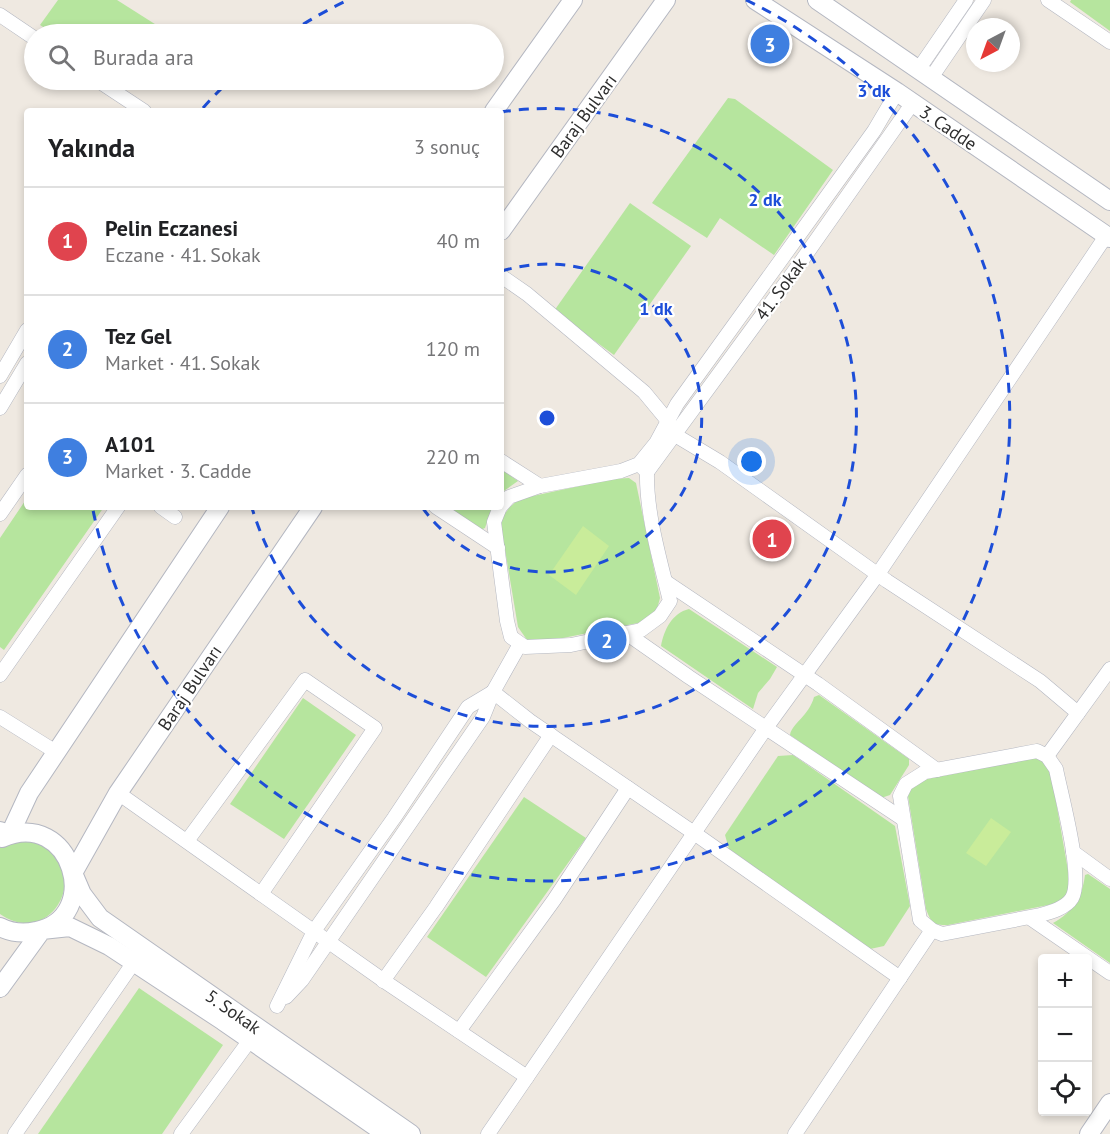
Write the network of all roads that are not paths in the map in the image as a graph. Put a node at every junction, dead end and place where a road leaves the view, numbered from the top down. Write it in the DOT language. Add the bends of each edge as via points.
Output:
graph roads {
  1 [pos="573,0"];
  2 [pos="666,0"];
  3 [pos="755,0"];
  4 [pos="817,0"];
  5 [pos="966,0"];
  6 [pos="984,0"];
  7 [pos="1048,0"];
  8 [pos="0,15"];
  9 [pos="24,31"];
  10 [pos="1110,42"];
  11 [pos="925,74"];
  12 [pos="112,90"];
  13 [pos="897,92"];
  14 [pos="912,104"];
  15 [pos="139,108"];
  16 [pos="496,108"];
  17 [pos="1110,201"];
  18 [pos="504,227"];
  19 [pos="1108,237"];
  20 [pos="504,278"];
  21 [pos="24,335"];
  22 [pos="24,368"];
  23 [pos="0,376"];
  24 [pos="0,408"];
  25 [pos="668,421"];
  26 [pos="675,435"];
  27 [pos="504,462"];
  28 [pos="643,468"];
  29 [pos="24,479"];
  30 [pos="540,486"];
  31 [pos="504,503"];
  32 [pos="116,510"];
  33 [pos="165,510"];
  34 [pos="218,510"];
  35 [pos="311,510"];
  36 [pos="441,510"];
  37 [pos="500,510"];
  38 [pos="0,514"];
  39 [pos="175,517"];
  40 [pos="498,548"];
  41 [pos="878,574"];
  42 [pos="666,582"];
  43 [pos="626,633"];
  44 [pos="520,644"];
  45 [pos="1110,669"];
  46 [pos="0,675"];
  47 [pos="805,675"];
  48 [pos="493,692"];
  49 [pos="1078,713"];
  50 [pos="0,717"];
  51 [pos="766,728"];
  52 [pos="551,735"];
  53 [pos="56,752"];
  54 [pos="1047,756"];
  55 [pos="936,770"];
  56 [pos="628,788"];
  57 [pos="118,793"];
  58 [pos="903,819"];
  59 [pos="694,833"];
  60 [pos="3,834"];
  61 [pos="187,841"];
  62 [pos="1073,852"];
  63 [pos="74,873"];
  64 [pos="1110,879"];
  65 [pos="261,894"];
  66 [pos="1030,918"];
  67 [pos="0,927"];
  68 [pos="42,930"];
  69 [pos="932,930"];
  70 [pos="314,931"];
  71 [pos="327,941"];
  72 [pos="134,962"];
  73 [pos="1110,974"];
  74 [pos="900,978"];
  75 [pos="383,981"];
  76 [pos="0,988"];
  77 [pos="459,1031"];
  78 [pos="250,1040"];
  79 [pos="527,1077"];
  80 [pos="1110,1103"];
  81 [pos="15,1134"];
  82 [pos="181,1134"];
  83 [pos="386,1134"];
  84 [pos="411,1134"];
  85 [pos="488,1134"];
  86 [pos="795,1134"];
  87 [pos="1089,1134"];
  1 -- 16 [label="main road"];
  2 -- 18 [label="main road, Baraj Bulvarı"];
  3 -- 13 [label="main road, 3. Cadde"];
  4 -- 11 [label="main road, 3. Cadde"];
  5 -- 11 [label="street"];
  6 -- 11 [label="street"];
  7 -- 10 [label="street"];
  8 -- 9 [label="street"];
  11 -- 17 [label="main road, 3. Cadde"];
  12 -- 15 [label="street"];
  13 -- 14 [label="main road, 3. Cadde"];
  13 -- 25 [label="street, 41. Sokak" via="874,131"];
  14 -- 19 [label="main road, 3. Cadde"];
  14 -- 26 [label="street, 41. Sokak"];
  19 -- 41 [label="street"];
  20 -- 25 [label="street" via="644,392"];
  21 -- 23 [label="street"];
  22 -- 24 [label="street"];
  25 -- 26 [label="street"];
  25 -- 28 [label="street, 41. Sokak"];
  26 -- 28 [label="street, 41. Sokak"];
  26 -- 41 [label="street" via="720,462"];
  27 -- 30 [label="street"];
  28 -- 30 [label="street"];
  28 -- 42 [label="street"];
  29 -- 38 [label="street"];
  30 -- 31 [label="street" via="509,497"];
  32 -- 46 [label="street"];
  33 -- 39 [label="street"];
  34 -- 53 [label="main road"];
  35 -- 57 [label="main road, Baraj Bulvarı"];
  36 -- 40 [label="street"];
  37 -- 40 [label="street" via="494,522"];
  40 -- 44 [label="street" via="507,621 511,637"];
  41 -- 47 [label="street"];
  41 -- 49 [label="street" via="1040,681"];
  42 -- 43 [label="street" via="670,601 660,616 641,630"];
  42 -- 47 [label="street"];
  43 -- 44 [label="street" via="571,645 525,648"];
  43 -- 51 [label="street"];
  44 -- 48 [label="street"];
  45 -- 49 [label="street"];
  47 -- 51 [label="street"];
  47 -- 55 [label="street"];
  48 -- 52 [label="street"];
  48 -- 70 [label="street" via="468,707"];
  48 -- 71 [label="street" via="483,717"];
  49 -- 54 [label="street"];
  50 -- 53 [label="street"];
  51 -- 58 [label="street"];
  51 -- 59 [label="street"];
  52 -- 56 [label="street"];
  52 -- 75 [label="street"];
  53 -- 60 [label="main road"];
  54 -- 55 [label="street" via="1037,751"];
  54 -- 62 [label="street" via="1056,769"];
  55 -- 58 [label="street" via="906,784 900,796"];
  56 -- 59 [label="street"];
  56 -- 77 [label="street" via="554,900"];
  57 -- 61 [label="street"];
  57 -- 63 [label="main road, Baraj Bulvarı"];
  58 -- 69 [label="street" via="920,920"];
  59 -- 74 [label="street"];
  59 -- 79 [label="street"];
  60 -- 63 [label="main road, 5. Sokak" via="24,832 50,840 69,860"];
  61 -- 65 [label="street"];
  61 -- 65 [label="street" via="305,680 375,729"];
  62 -- 64 [label="street"];
  62 -- 66 [label="street" via="1076,877 1071,900"];
  63 -- 68 [label="main road" via="71,901 64,914"];
  63 -- 84 [label="main road, 5. Sokak" via="82,894 100,918"];
  65 -- 70 [label="street"];
  66 -- 69 [label="street" via="942,933"];
  66 -- 73 [label="street"];
  67 -- 68 [label="main road, 5. Sokak" via="25,934"];
  68 -- 72 [label="main road, 5. Sokak" via="70,927"];
  68 -- 76 [label="main road"];
  69 -- 74 [label="street"];
  70 -- 71 [label="street"];
  70 -- 71 [label="street" via="277,1006 302,980"];
  71 -- 75 [label="street"];
  72 -- 78 [label="main road, 5. Sokak"];
  72 -- 81 [label="street"];
  74 -- 86 [label="street"];
  75 -- 77 [label="street"];
  77 -- 79 [label="street"];
  78 -- 82 [label="street"];
  78 -- 83 [label="main road, 5. Sokak"];
  79 -- 85 [label="street"];
  80 -- 87 [label="main road"];
}
